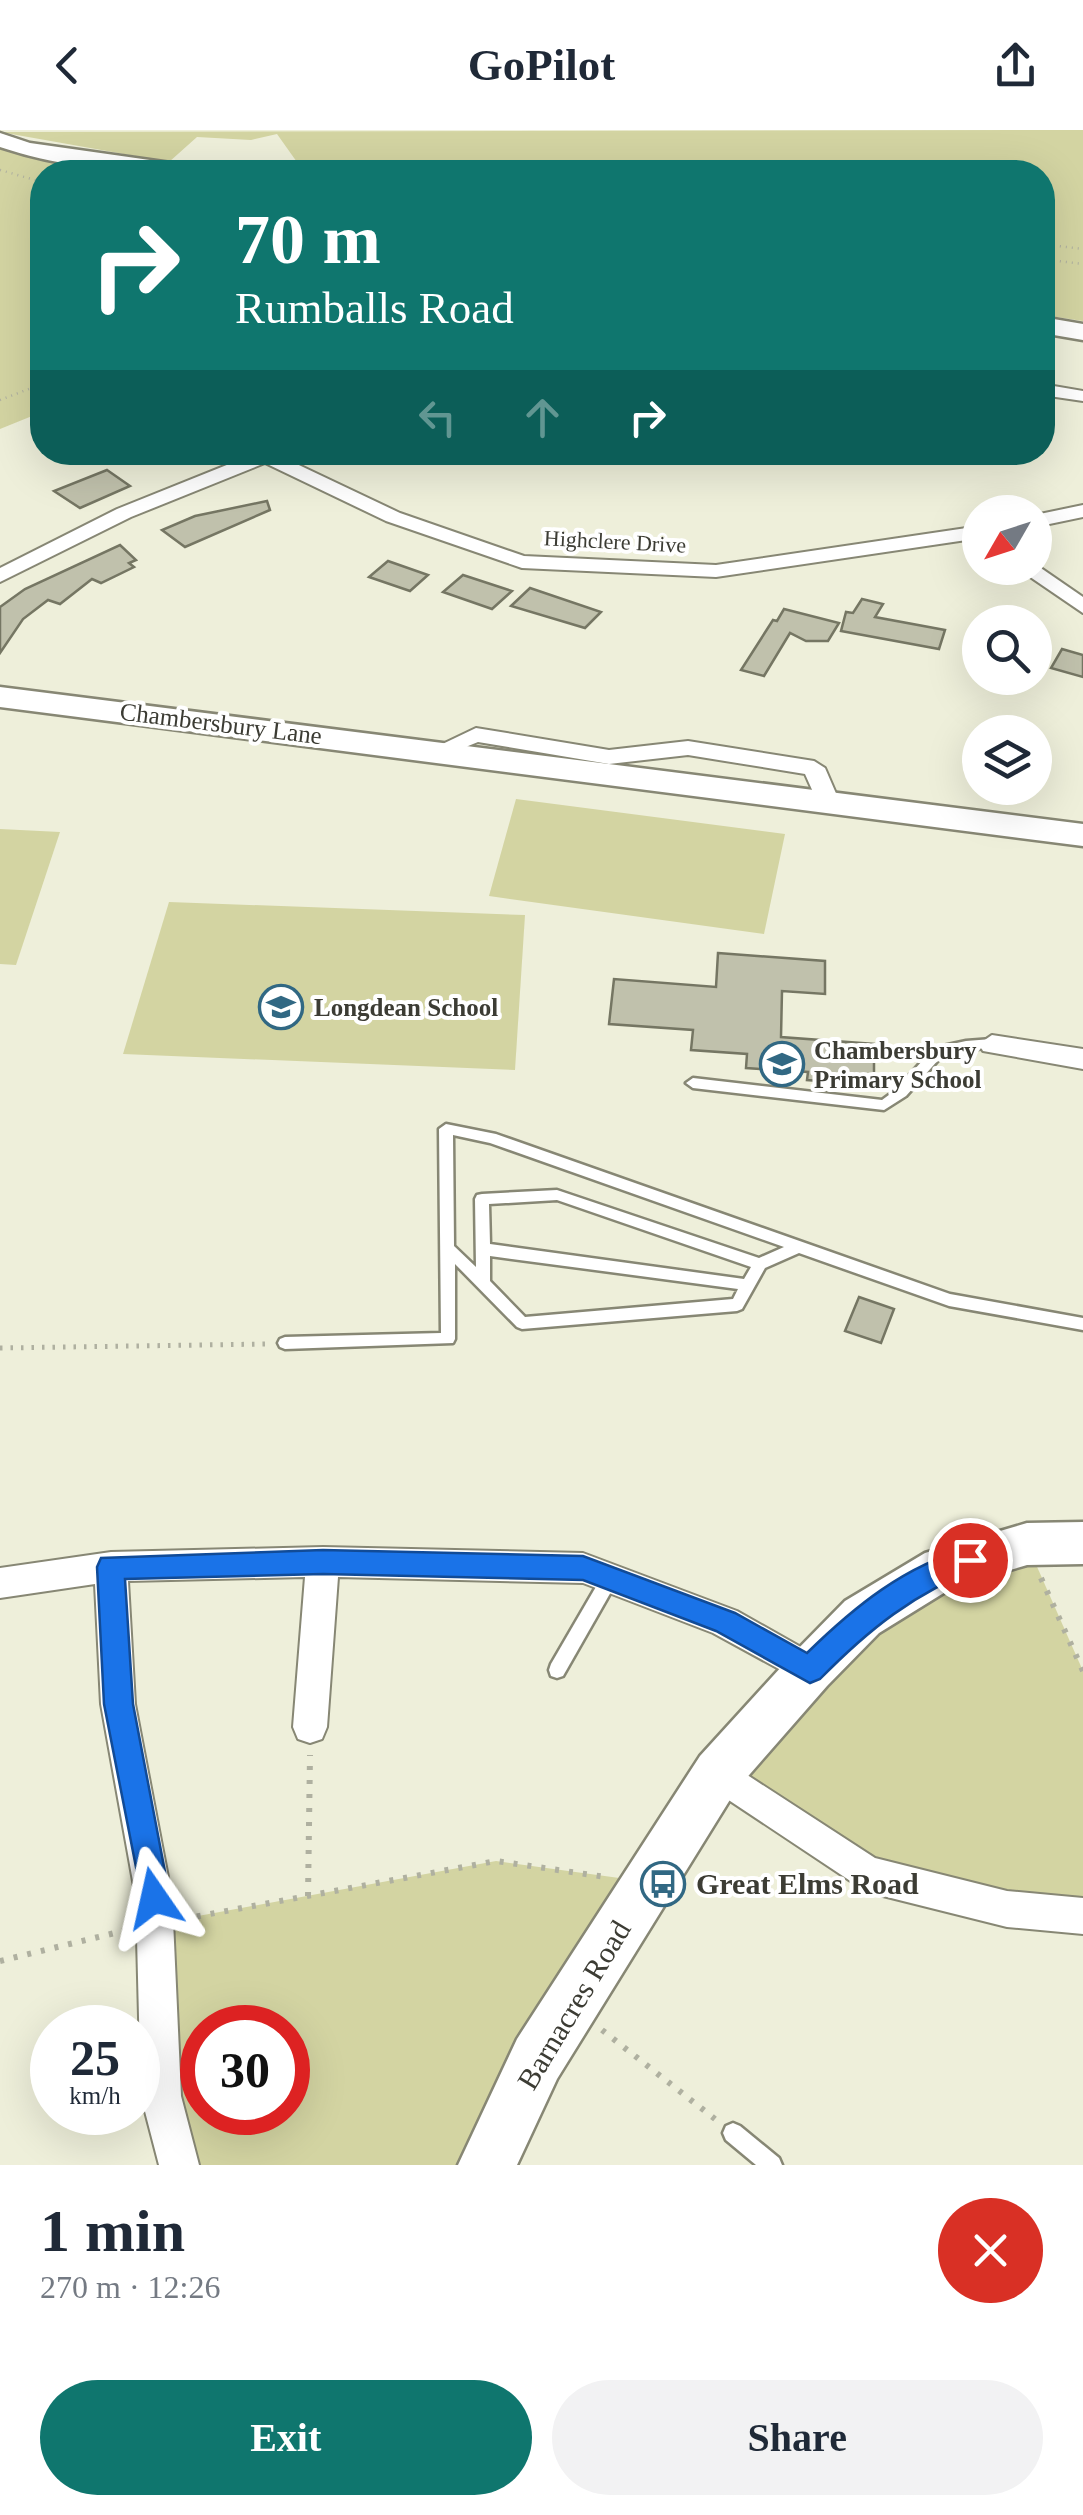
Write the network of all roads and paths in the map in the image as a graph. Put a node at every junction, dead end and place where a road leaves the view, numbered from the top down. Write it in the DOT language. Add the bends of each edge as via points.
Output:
graph roads {
  1 [pos="0,140"];
  2 [pos="103,160"];
  3 [pos="0,170"];
  4 [pos="30,179"];
  5 [pos="1055,246"];
  6 [pos="1083,249"];
  7 [pos="1055,261"];
  8 [pos="1083,264"];
  9 [pos="1055,327"];
  10 [pos="1083,332"];
  11 [pos="30,389"];
  12 [pos="1055,391"];
  13 [pos="1083,396"];
  14 [pos="0,400"];
  15 [pos="244,465"];
  16 [pos="293,465"];
  17 [pos="1083,511"];
  18 [pos="1052,517"];
  19 [pos="962,535"];
  20 [pos="0,576"];
  21 [pos="1051,585"];
  22 [pos="1083,607"];
  23 [pos="0,697"];
  24 [pos="1083,835"];
  25 [pos="992,1044"];
  26 [pos="1083,1058"];
  27 [pos="693,1083"];
  28 [pos="447,1248"];
  29 [pos="483,1248"];
  30 [pos="796,1248"];
  31 [pos="760,1264"];
  32 [pos="483,1284"];
  33 [pos="748,1285"];
  34 [pos="1083,1324"];
  35 [pos="285,1344"];
  36 [pos="0,1348"];
  37 [pos="1083,1543"];
  38 [pos="1027,1544"];
  39 [pos="323,1562"];
  40 [pos="111,1567"];
  41 [pos="610,1578"];
  42 [pos="0,1582"];
  43 [pos="557,1670"];
  44 [pos="810,1670"];
  45 [pos="1083,1672"];
  46 [pos="310,1727"];
  47 [pos="718,1773"];
  48 [pos="648,1883"];
  49 [pos="308,1896"];
  50 [pos="1083,1916"];
  51 [pos="155,1924"];
  52 [pos="0,1961"];
  53 [pos="571,2006"];
  54 [pos="733,2134"];
  55 [pos="179,2165"];
  56 [pos="487,2165"];
  57 [pos="772,2165"];
  1 -- 2 [label="street"];
  3 -- 4 [label="path"];
  5 -- 6 [label="path"];
  7 -- 8 [label="path"];
  9 -- 10 [label="street"];
  11 -- 14 [label="path"];
  12 -- 13 [label="street"];
  15 -- 20 [label="street" via="124,513"];
  16 -- 19 [label="street, Highclere Drive" via="393,517 522,562 716,570"];
  17 -- 18 [label="street"];
  21 -- 22 [label="street"];
  23 -- 24 [label="street, Chambersbury Lane"];
  25 -- 26 [label="street"];
  25 -- 27 [label="lane" via="956,1044 932,1054 904,1094 884,1106"];
  28 -- 30 [label="lane" via="446,1129 491,1138"];
  28 -- 32 [label="lane"];
  28 -- 35 [label="lane" via="448,1339"];
  29 -- 31 [label="lane" via="482,1199 557,1195"];
  29 -- 32 [label="lane"];
  29 -- 33 [label="lane"];
  30 -- 31 [label="lane"];
  30 -- 34 [label="lane" via="949,1300"];
  31 -- 33 [label="lane"];
  32 -- 33 [label="lane" via="522,1323 737,1306"];
  35 -- 36 [label="path"];
  37 -- 38 [label="street, Barnacres Road"];
  38 -- 44 [label="street, Barnacres Road" via="942,1568 862,1618"];
  38 -- 45 [label="path"];
  39 -- 40 [label="street"];
  39 -- 41 [label="street" via="583,1568"];
  39 -- 46 [label="street"];
  40 -- 42 [label="street"];
  40 -- 51 [label="street" via="118,1704"];
  41 -- 43 [label="lane"];
  41 -- 44 [label="street" via="725,1622"];
  44 -- 47 [label="street, Barnacres Road"];
  46 -- 49 [label="path"];
  47 -- 48 [label="street, Barnacres Road"];
  47 -- 50 [label="street" via="867,1874 1008,1909"];
  48 -- 49 [label="path" via="496,1861"];
  48 -- 53 [label="street, Barnacres Road"];
  49 -- 51 [label="path"];
  51 -- 52 [label="path"];
  51 -- 55 [label="street" via="160,2096"];
  53 -- 54 [label="path"];
  53 -- 56 [label="street, Barnacres Road" via="537,2059"];
  54 -- 57 [label="lane"];
}
